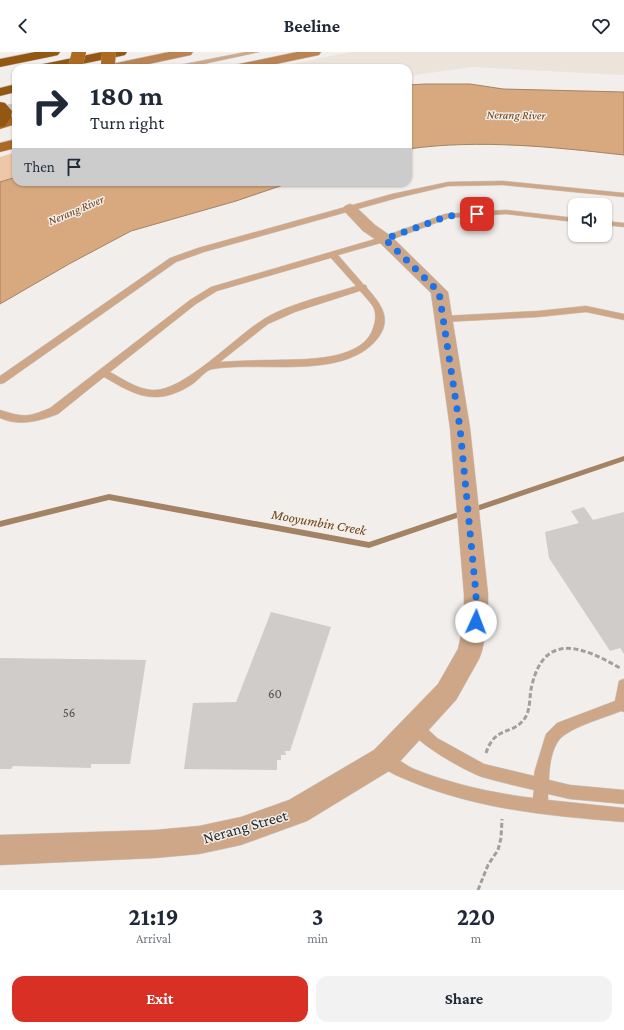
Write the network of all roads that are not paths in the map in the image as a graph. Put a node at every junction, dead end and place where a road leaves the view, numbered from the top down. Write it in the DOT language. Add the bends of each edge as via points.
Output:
graph roads {
  1 [pos="54,52"];
  2 [pos="79,52"];
  3 [pos="121,52"];
  4 [pos="187,52"];
  5 [pos="256,52"];
  6 [pos="315,52"];
  7 [pos="0,63"];
  8 [pos="108,63"];
  9 [pos="62,64"];
  10 [pos="77,64"];
  11 [pos="195,64"];
  12 [pos="258,64"];
  13 [pos="12,89"];
  14 [pos="0,92"];
  15 [pos="0,106"];
  16 [pos="12,120"];
  17 [pos="0,124"];
  18 [pos="12,134"];
  19 [pos="0,139"];
  20 [pos="12,144"];
  21 [pos="0,148"];
  22 [pos="624,195"];
  23 [pos="350,208"];
  24 [pos="568,219"];
  25 [pos="612,224"];
  26 [pos="624,225"];
  27 [pos="385,239"];
  28 [pos="332,254"];
  29 [pos="363,287"];
  30 [pos="624,317"];
  31 [pos="444,319"];
  32 [pos="209,366"];
  33 [pos="103,372"];
  34 [pos="0,381"];
  35 [pos="0,414"];
  36 [pos="624,685"];
  37 [pos="623,705"];
  38 [pos="415,727"];
  39 [pos="384,759"];
  40 [pos="541,785"];
  41 [pos="624,796"];
  42 [pos="540,806"];
  43 [pos="624,815"];
  44 [pos="0,850"];
  1 -- 7 [label="highway"];
  2 -- 10 [label="main road, bridge"];
  3 -- 9 [label="highway"];
  4 -- 8 [label="main road"];
  5 -- 11 [label="lane"];
  6 -- 12 [label="main road"];
  13 -- 14 [label="highway"];
  15 -- 17 [label="highway" via="5,111"];
  16 -- 17 [label="main road"];
  18 -- 19 [label="main road"];
  20 -- 21 [label="main road"];
  22 -- 23 [label="lane" via="503,183 448,184"];
  23 -- 27 [label="street, Nerang Street" via="369,228"];
  23 -- 34 [label="lane" via="173,260"];
  24 -- 27 [label="lane" via="506,212 448,216"];
  25 -- 26 [label="lane"];
  27 -- 28 [label="lane"];
  27 -- 31 [label="street, Nerang Street" via="439,292"];
  28 -- 29 [label="lane"];
  28 -- 33 [label="lane" via="214,289"];
  29 -- 32 [label="lane" via="292,310 265,322"];
  29 -- 32 [label="lane" via="377,305 381,315 380,327 372,341 359,351 311,362"];
  30 -- 31 [label="lane" via="586,309"];
  31 -- 38 [label="street, Nerang Street" via="460,428 476,594 476,622 470,651 447,692"];
  32 -- 33 [label="lane" via="187,383 158,394 144,392"];
  33 -- 35 [label="lane" via="54,411 40,417 23,421"];
  36 -- 37 [label="lane"];
  37 -- 40 [label="lane" via="562,728 551,739 542,770"];
  38 -- 39 [label="street, Nerang Street"];
  38 -- 40 [label="lane" via="432,743 482,770"];
  39 -- 42 [label="lane" via="406,773 476,796"];
  39 -- 44 [label="street, Nerang Street" via="297,811 241,831 199,840 155,844"];
  40 -- 41 [label="lane" via="570,792"];
  40 -- 42 [label="lane"];
  42 -- 43 [label="lane"];
}
